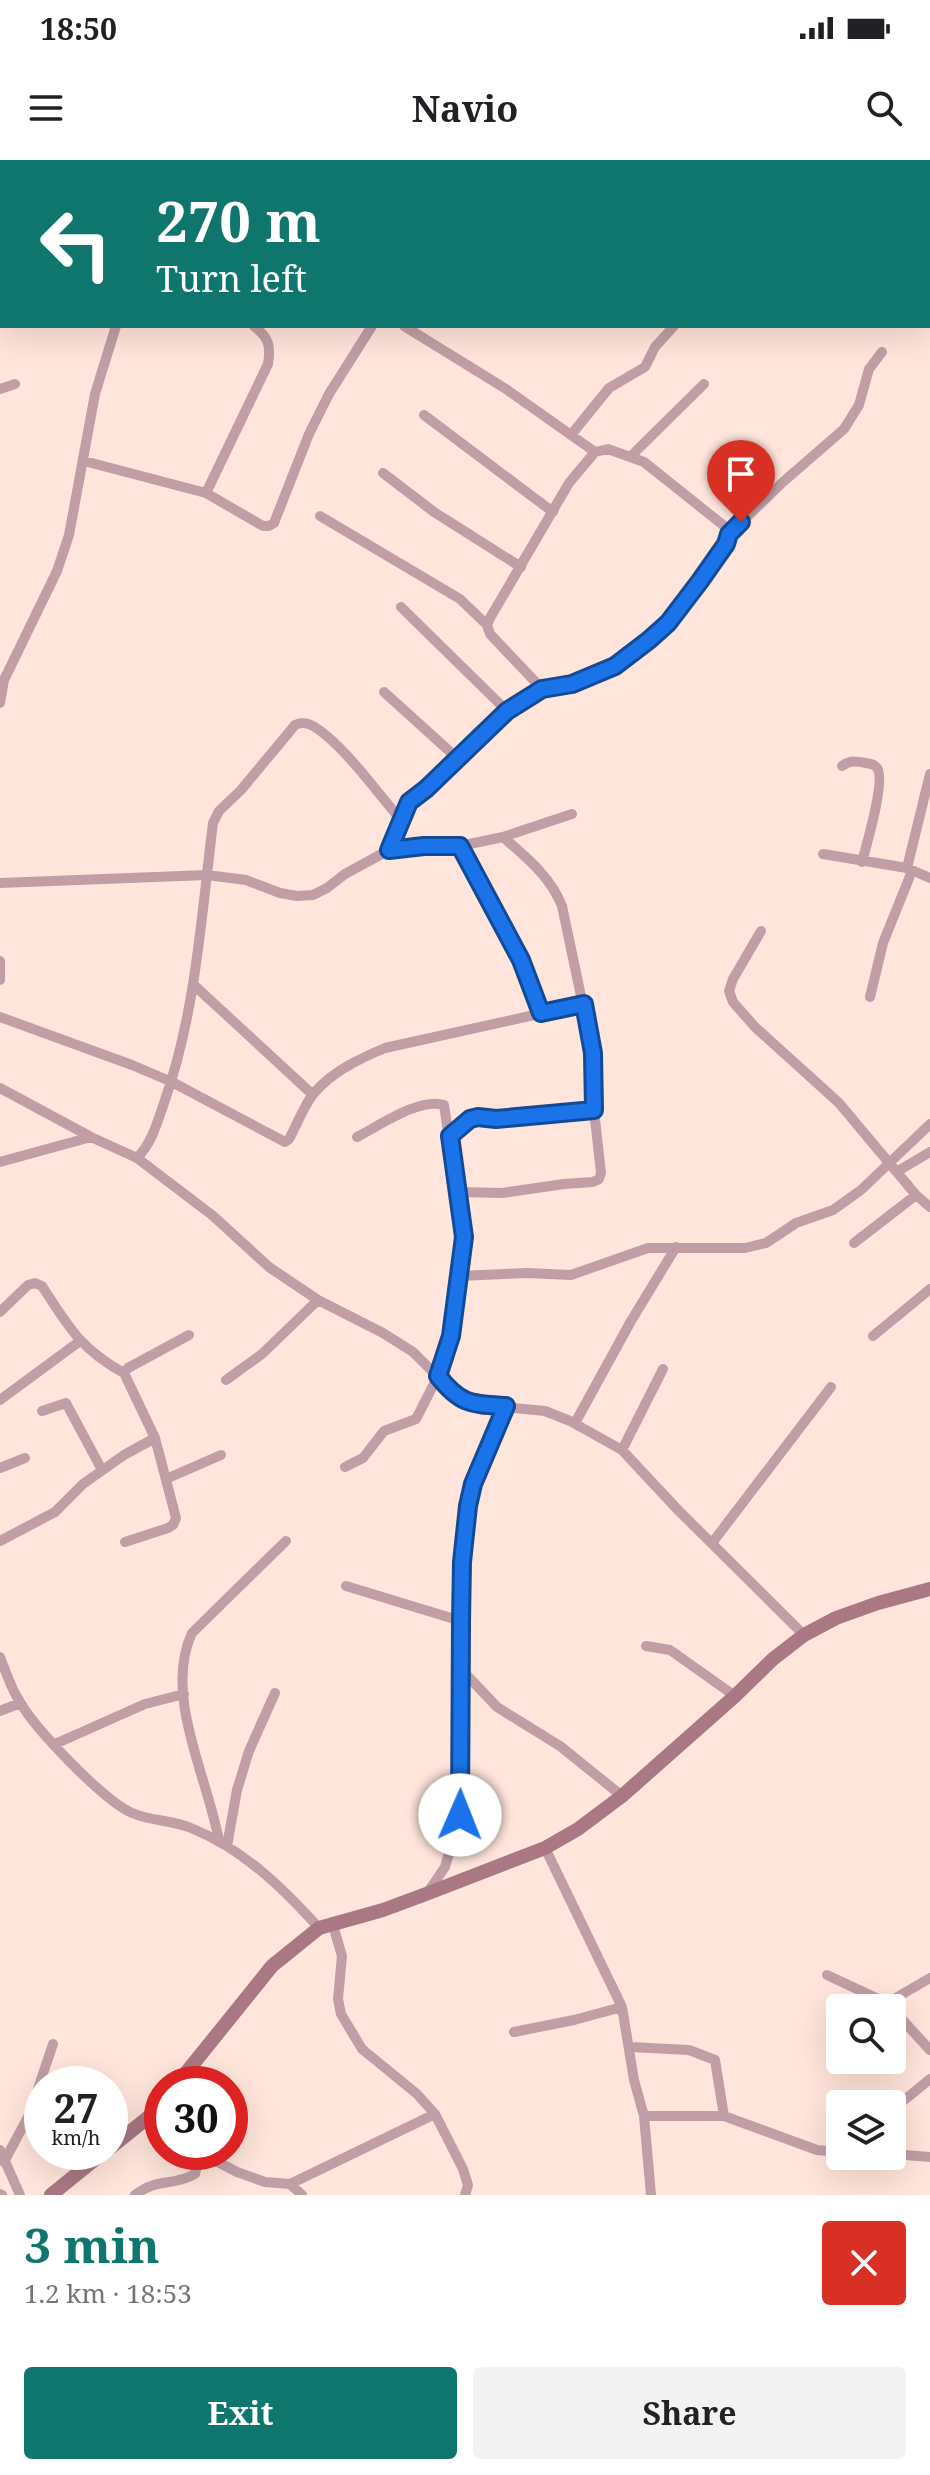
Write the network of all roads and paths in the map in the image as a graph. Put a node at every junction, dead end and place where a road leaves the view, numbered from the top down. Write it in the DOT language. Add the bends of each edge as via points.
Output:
graph roads {
  1 [pos="115,328"];
  2 [pos="257,328"];
  3 [pos="371,328"];
  4 [pos="407,328"];
  5 [pos="672,328"];
  6 [pos="882,352"];
  7 [pos="15,384"];
  8 [pos="704,384"];
  9 [pos="0,389"];
  10 [pos="424,415"];
  11 [pos="571,435"];
  12 [pos="595,452"];
  13 [pos="630,457"];
  14 [pos="84,461"];
  15 [pos="383,473"];
  16 [pos="206,493"];
  17 [pos="553,512"];
  18 [pos="320,516"];
  19 [pos="729,534"];
  20 [pos="521,567"];
  21 [pos="401,607"];
  22 [pos="487,625"];
  23 [pos="2,679"];
  24 [pos="542,689"];
  25 [pos="384,692"];
  26 [pos="0,703"];
  27 [pos="507,711"];
  28 [pos="457,758"];
  29 [pos="842,766"];
  30 [pos="930,774"];
  31 [pos="572,814"];
  32 [pos="400,819"];
  33 [pos="503,837"];
  34 [pos="460,846"];
  35 [pos="389,850"];
  36 [pos="823,854"];
  37 [pos="862,862"];
  38 [pos="909,870"];
  39 [pos="207,875"];
  40 [pos="930,878"];
  41 [pos="0,883"];
  42 [pos="761,931"];
  43 [pos="0,961"];
  44 [pos="0,977"];
  45 [pos="195,986"];
  46 [pos="870,997"];
  47 [pos="584,1004"];
  48 [pos="541,1013"];
  49 [pos="0,1017"];
  50 [pos="172,1082"];
  51 [pos="0,1088"];
  52 [pos="312,1094"];
  53 [pos="594,1110"];
  54 [pos="930,1124"];
  55 [pos="450,1136"];
  56 [pos="91,1137"];
  57 [pos="357,1137"];
  58 [pos="930,1152"];
  59 [pos="137,1158"];
  60 [pos="890,1161"];
  61 [pos="0,1162"];
  62 [pos="898,1171"];
  63 [pos="459,1192"];
  64 [pos="916,1195"];
  65 [pos="930,1207"];
  66 [pos="854,1243"];
  67 [pos="676,1247"];
  68 [pos="459,1276"];
  69 [pos="930,1289"];
  70 [pos="318,1300"];
  71 [pos="0,1312"];
  72 [pos="189,1335"];
  73 [pos="873,1336"];
  74 [pos="80,1341"];
  75 [pos="663,1369"];
  76 [pos="124,1373"];
  77 [pos="438,1376"];
  78 [pos="226,1380"];
  79 [pos="831,1387"];
  80 [pos="0,1400"];
  81 [pos="506,1406"];
  82 [pos="42,1411"];
  83 [pos="575,1423"];
  84 [pos="155,1438"];
  85 [pos="622,1450"];
  86 [pos="221,1455"];
  87 [pos="25,1458"];
  88 [pos="345,1467"];
  89 [pos="0,1468"];
  90 [pos="102,1470"];
  91 [pos="166,1479"];
  92 [pos="0,1541"];
  93 [pos="286,1541"];
  94 [pos="125,1542"];
  95 [pos="712,1543"];
  96 [pos="346,1586"];
  97 [pos="930,1589"];
  98 [pos="461,1621"];
  99 [pos="804,1635"];
  100 [pos="646,1646"];
  101 [pos="0,1657"];
  102 [pos="461,1669"];
  103 [pos="275,1693"];
  104 [pos="184,1694"];
  105 [pos="735,1696"];
  106 [pos="20,1703"];
  107 [pos="0,1711"];
  108 [pos="55,1744"];
  109 [pos="622,1796"];
  110 [pos="223,1844"];
  111 [pos="545,1848"];
  112 [pos="426,1894"];
  113 [pos="325,1925"];
  114 [pos="827,1975"];
  115 [pos="930,1978"];
  116 [pos="868,1994"];
  117 [pos="902,1994"];
  118 [pos="622,2007"];
  119 [pos="906,2024"];
  120 [pos="514,2032"];
  121 [pos="53,2044"];
  122 [pos="630,2047"];
  123 [pos="930,2050"];
  124 [pos="191,2066"];
  125 [pos="930,2079"];
  126 [pos="906,2099"];
  127 [pos="435,2114"];
  128 [pos="644,2116"];
  129 [pos="724,2116"];
  130 [pos="0,2150"];
  131 [pos="826,2151"];
  132 [pos="906,2155"];
  133 [pos="930,2157"];
  134 [pos="4,2162"];
  135 [pos="82,2170"];
  136 [pos="196,2170"];
  137 [pos="234,2170"];
  138 [pos="265,2182"];
  139 [pos="290,2184"];
  140 [pos="20,2195"];
  141 [pos="51,2195"];
  142 [pos="135,2195"];
  143 [pos="263,2195"];
  144 [pos="302,2195"];
  145 [pos="465,2195"];
  146 [pos="651,2195"];
  1 -- 14 [label="street" via="95,394"];
  2 -- 16 [label="street" via="271,347 268,364"];
  3 -- 16 [label="street" via="323,407 274,523 263,526"];
  4 -- 11 [label="street"];
  5 -- 11 [label="street" via="645,367 609,388"];
  6 -- 19 [label="street" via="869,369 859,405 844,429"];
  7 -- 9 [label="street"];
  8 -- 13 [label="street"];
  10 -- 17 [label="street"];
  11 -- 12 [label="street"];
  12 -- 13 [label="street" via="608,449"];
  12 -- 17 [label="street"];
  13 -- 19 [label="street" via="657,472"];
  14 -- 16 [label="street"];
  14 -- 23 [label="street" via="57,571"];
  15 -- 20 [label="street"];
  17 -- 20 [label="street"];
  18 -- 22 [label="street" via="460,599"];
  19 -- 24 [label="street" via="700,581 649,640 595,676"];
  20 -- 22 [label="street"];
  21 -- 27 [label="street"];
  22 -- 24 [label="street"];
  23 -- 26 [label="street"];
  24 -- 27 [label="street"];
  25 -- 28 [label="street"];
  27 -- 28 [label="street"];
  28 -- 32 [label="street" via="409,802"];
  29 -- 37 [label="street" via="855,761 872,764 880,774"];
  30 -- 38 [label="street"];
  31 -- 33 [label="street"];
  32 -- 35 [label="street"];
  32 -- 39 [label="street" via="331,741 302,722 219,811"];
  33 -- 34 [label="street"];
  33 -- 47 [label="street" via="554,887"];
  34 -- 35 [label="street"];
  34 -- 48 [label="street" via="521,960"];
  35 -- 39 [label="street" via="313,895 280,893 246,880"];
  36 -- 37 [label="street"];
  37 -- 38 [label="street"];
  38 -- 40 [label="street"];
  38 -- 46 [label="street"];
  39 -- 41 [label="street"];
  39 -- 45 [label="street"];
  42 -- 60 [label="street" via="733,979 733,1002 839,1103"];
  43 -- 44 [label="street"];
  45 -- 50 [label="street"];
  45 -- 52 [label="street"];
  47 -- 48 [label="street"];
  47 -- 53 [label="street" via="593,1053"];
  48 -- 52 [label="street" via="385,1048 336,1073"];
  49 -- 50 [label="street"];
  50 -- 52 [label="street" via="280,1141 289,1139"];
  50 -- 59 [label="street" via="154,1133"];
  51 -- 56 [label="street"];
  53 -- 55 [label="street" via="478,1117"];
  53 -- 63 [label="street" via="599,1179 502,1193"];
  54 -- 60 [label="street"];
  55 -- 57 [label="street" via="447,1110 432,1103"];
  55 -- 63 [label="street"];
  56 -- 59 [label="street"];
  56 -- 61 [label="street"];
  58 -- 62 [label="street"];
  59 -- 70 [label="street" via="269,1267"];
  60 -- 62 [label="street"];
  60 -- 67 [label="street" via="833,1210 796,1223 766,1243 745,1248"];
  62 -- 64 [label="street"];
  63 -- 68 [label="street" via="464,1237"];
  64 -- 65 [label="street"];
  64 -- 66 [label="street"];
  67 -- 68 [label="street" via="648,1248 571,1275"];
  67 -- 83 [label="street"];
  68 -- 77 [label="street" via="451,1336"];
  69 -- 73 [label="street"];
  70 -- 77 [label="street" via="383,1333"];
  70 -- 78 [label="street" via="262,1354"];
  71 -- 74 [label="street" via="35,1283"];
  72 -- 76 [label="street"];
  74 -- 76 [label="street" via="99,1360"];
  74 -- 80 [label="street"];
  75 -- 85 [label="street"];
  76 -- 84 [label="street"];
  77 -- 81 [label="street" via="462,1401"];
  77 -- 88 [label="street" via="414,1422 384,1431 363,1458"];
  79 -- 95 [label="street"];
  81 -- 83 [label="street" via="545,1411"];
  81 -- 98 [label="street" via="470,1495"];
  82 -- 90 [label="street" via="66,1403"];
  83 -- 85 [label="street"];
  84 -- 90 [label="street"];
  84 -- 91 [label="street"];
  85 -- 95 [label="street"];
  86 -- 91 [label="street"];
  87 -- 89 [label="street"];
  90 -- 92 [label="street" via="55,1512"];
  91 -- 94 [label="street" via="176,1518 173,1525"];
  93 -- 104 [label="street" via="192,1633 184,1659"];
  95 -- 99 [label="street"];
  96 -- 98 [label="street"];
  97 -- 99 [label="street" via="836,1618"];
  98 -- 102 [label="street"];
  99 -- 105 [label="street"];
  100 -- 105 [label="street" via="670,1650"];
  101 -- 106 [label="street"];
  102 -- 109 [label="street" via="497,1707 560,1746"];
  102 -- 112 [label="street" via="460,1815 445,1867"];
  103 -- 110 [label="street" via="249,1751"];
  104 -- 108 [label="street" via="145,1704"];
  104 -- 110 [label="street" via="187,1725"];
  105 -- 109 [label="street"];
  106 -- 107 [label="street"];
  106 -- 108 [label="street"];
  108 -- 110 [label="street" via="111,1800 133,1813 188,1827"];
  109 -- 111 [label="street"];
  110 -- 113 [label="street" via="262,1869"];
  111 -- 112 [label="street"];
  111 -- 118 [label="street"];
  112 -- 113 [label="street"];
  113 -- 124 [label="street" via="272,1966"];
  113 -- 127 [label="street" via="342,1956 338,1999 350,2031 362,2049"];
  114 -- 116 [label="street"];
  115 -- 117 [label="street"];
  118 -- 120 [label="street"];
  118 -- 122 [label="street"];
  119 -- 123 [label="street"];
  121 -- 134 [label="street" via="29,2115"];
  122 -- 128 [label="street"];
  122 -- 129 [label="street" via="689,2050 715,2060"];
  125 -- 126 [label="street"];
  127 -- 139 [label="street"];
  127 -- 145 [label="street" via="463,2169"];
  128 -- 129 [label="street"];
  128 -- 146 [label="street"];
  129 -- 131 [label="street"];
  130 -- 134 [label="street"];
  132 -- 133 [label="street"];
  134 -- 140 [label="street"];
  135 -- 141 [label="street"];
  136 -- 142 [label="street" via="180,2181 152,2183"];
  137 -- 138 [label="street"];
  138 -- 139 [label="street"];
  138 -- 143 [label="street"];
  139 -- 144 [label="street"];
}
